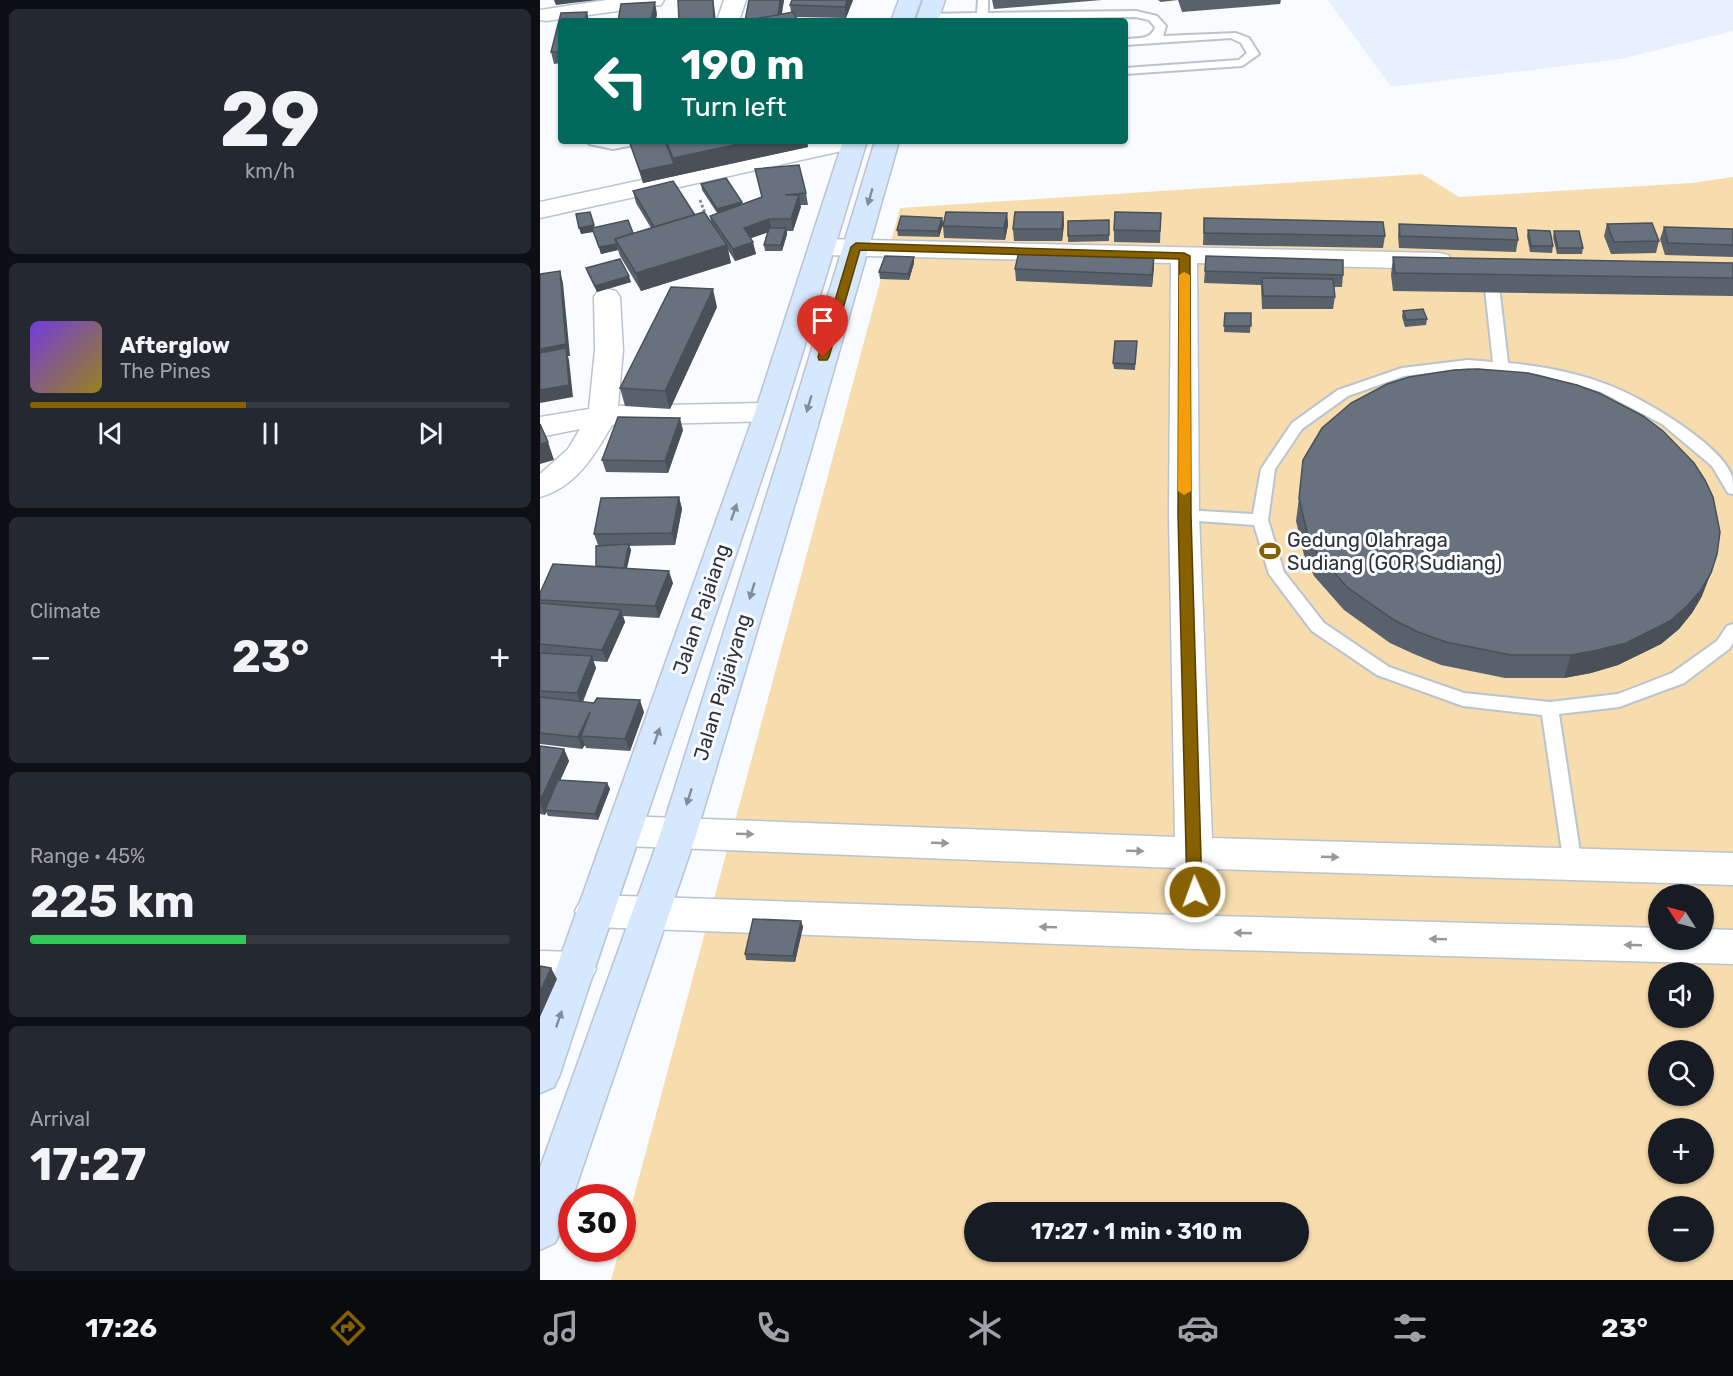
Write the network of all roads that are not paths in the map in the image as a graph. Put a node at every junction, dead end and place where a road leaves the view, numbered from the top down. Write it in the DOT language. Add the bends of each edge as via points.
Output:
graph roads {
  1 [pos="653,0"];
  2 [pos="735,0"];
  3 [pos="910,0"];
  4 [pos="983,0"];
  5 [pos="930,12"];
  6 [pos="602,14"];
  7 [pos="546,15"];
  8 [pos="981,16"];
  9 [pos="729,18"];
  10 [pos="903,18"];
  11 [pos="1151,40"];
  12 [pos="1128,42"];
  13 [pos="1128,71"];
  14 [pos="841,144"];
  15 [pos="854,144"];
  16 [pos="886,144"];
  17 [pos="540,210"];
  18 [pos="823,247"];
  19 [pos="856,247"];
  20 [pos="1184,256"];
  21 [pos="1501,262"];
  22 [pos="607,297"];
  23 [pos="1502,367"];
  24 [pos="769,412"];
  25 [pos="603,416"];
  26 [pos="540,427"];
  27 [pos="540,488"];
  28 [pos="1733,489"];
  29 [pos="1184,515"];
  30 [pos="1260,520"];
  31 [pos="1733,630"];
  32 [pos="1550,709"];
  33 [pos="624,831"];
  34 [pos="679,832"];
  35 [pos="1193,853"];
  36 [pos="1573,865"];
  37 [pos="1733,869"];
  38 [pos="594,911"];
  39 [pos="653,912"];
  40 [pos="1196,932"];
  41 [pos="1733,947"];
  42 [pos="558,968"];
  43 [pos="540,1074"];
  44 [pos="540,1228"];
  1 -- 6 [label="street"];
  2 -- 9 [label="street"];
  3 -- 10 [label="main road"];
  4 -- 8 [label="lane"];
  5 -- 8 [label="lane"];
  6 -- 7 [label="street"];
  8 -- 11 [label="lane" via="1136,14 1153,18 1161,26 1159,34"];
  11 -- 12 [label="lane"];
  11 -- 13 [label="lane" via="1231,35 1247,41 1253,54 1242,63"];
  14 -- 17 [label="street"];
  15 -- 18 [label="main road, Jalan Pajaiang"];
  16 -- 19 [label="main road, Jalan Pajjaiyang, one-way"];
  18 -- 19 [label="street"];
  18 -- 24 [label="main road, Jalan Pajaiang"];
  19 -- 20 [label="street"];
  19 -- 34 [label="main road, Jalan Pajjaiyang, one-way"];
  20 -- 21 [label="street"];
  20 -- 29 [label="street"];
  21 -- 23 [label="lane"];
  22 -- 25 [label="street" via="609,350"];
  23 -- 28 [label="lane" via="1538,370 1606,389 1667,421 1717,463"];
  23 -- 30 [label="lane" via="1468,364 1402,372 1343,393 1297,426 1268,469"];
  24 -- 25 [label="street"];
  33 -- 24 [label="main road, Jalan Pajaiang, one-way"];
  25 -- 26 [label="street"];
  25 -- 27 [label="street" via="579,456"];
  29 -- 30 [label="lane"];
  29 -- 35 [label="street"];
  30 -- 32 [label="lane" via="1276,574 1318,627 1383,670 1462,699"];
  31 -- 32 [label="lane" via="1723,645 1678,678 1619,700"];
  32 -- 36 [label="lane"];
  33 -- 34 [label="street"];
  33 -- 38 [label="main road, Jalan Pajaiang"];
  34 -- 35 [label="street, one-way"];
  34 -- 39 [label="main road, Jalan Pajjaiyang"];
  35 -- 36 [label="street, one-way"];
  35 -- 40 [label="street"];
  36 -- 37 [label="street"];
  38 -- 39 [label="street"];
  38 -- 42 [label="main road, Jalan Pajaiang"];
  40 -- 39 [label="street, one-way"];
  39 -- 44 [label="main road, Jalan Pajjaiyang"];
  41 -- 40 [label="street, one-way"];
  43 -- 42 [label="main road, Jalan Pajaiang, one-way"];
}
